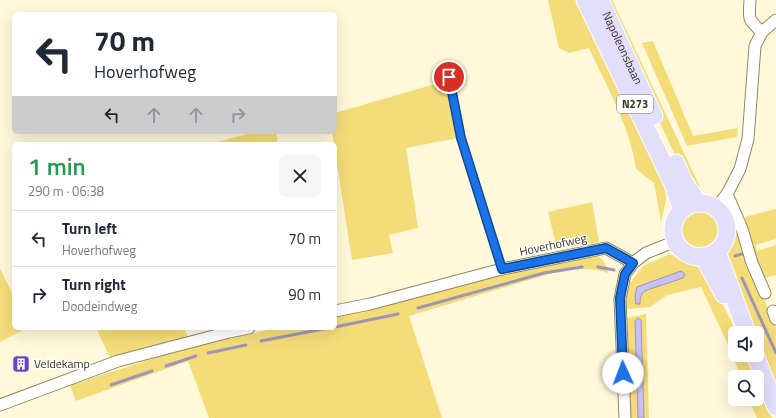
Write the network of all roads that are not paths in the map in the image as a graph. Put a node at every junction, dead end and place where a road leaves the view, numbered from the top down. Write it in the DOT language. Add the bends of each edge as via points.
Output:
graph roads {
  1 [pos="586,0"];
  2 [pos="600,0"];
  3 [pos="750,0"];
  4 [pos="776,20"];
  5 [pos="762,32"];
  6 [pos="449,77"];
  7 [pos="727,194"];
  8 [pos="698,203"];
  9 [pos="716,208"];
  10 [pos="682,210"];
  11 [pos="676,241"];
  12 [pos="710,254"];
  13 [pos="633,263"];
  14 [pos="502,269"];
  15 [pos="765,293"];
  16 [pos="337,311"];
  17 [pos="739,326"];
  18 [pos="744,326"];
  19 [pos="239,330"];
  20 [pos="757,362"];
  21 [pos="0,405"];
  22 [pos="776,407"];
  23 [pos="625,418"];
  1 -- 10 [label="main road, Napoleonsbaan / N273" via="673,184"];
  2 -- 8 [label="main road, Napoleonsbaan / N273" via="683,180"];
  3 -- 5 [label="street" via="750,22"];
  4 -- 5 [label="street"];
  5 -- 7 [label="street" via="755,46 748,139 740,169"];
  6 -- 14 [label="lane" via="461,138"];
  7 -- 9 [label="street"];
  7 -- 15 [label="street"];
  8 -- 9 [label="main road"];
  8 -- 10 [label="main road"];
  9 -- 12 [label="main road" via="724,217 726,237 723,244"];
  10 -- 11 [label="main road" via="674,225"];
  11 -- 12 [label="main road" via="687,253 695,256"];
  11 -- 13 [label="street" via="646,253"];
  12 -- 17 [label="main road"];
  12 -- 18 [label="main road"];
  13 -- 14 [label="street, Hoverhofweg" via="606,248"];
  13 -- 23 [label="street" via="625,274 620,298"];
  14 -- 16 [label="street, Hoverhofweg"];
  19 -- 21 [label="street" via="118,361"];
  20 -- 22 [label="main road"];
}
